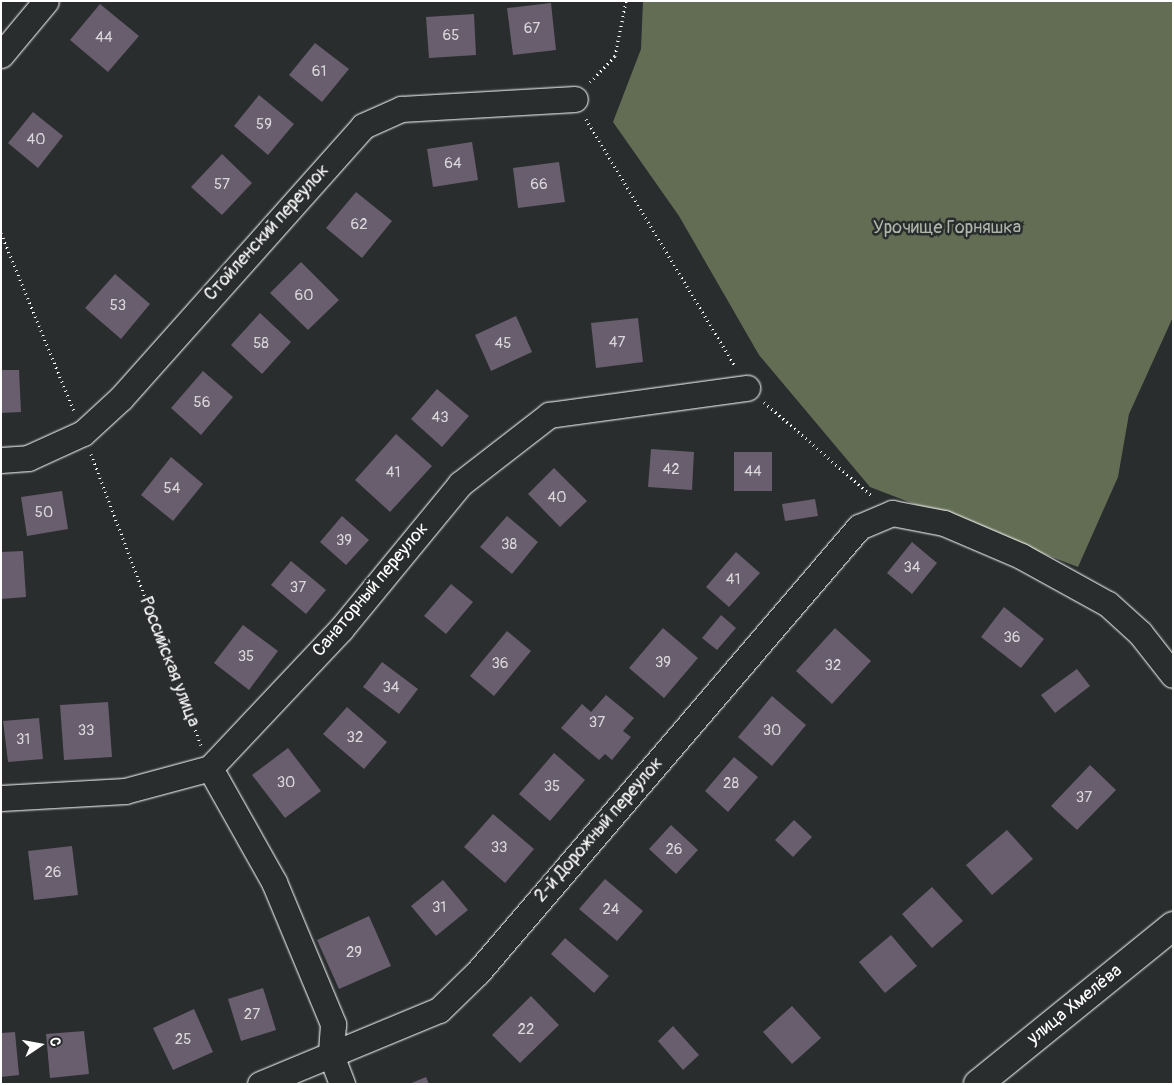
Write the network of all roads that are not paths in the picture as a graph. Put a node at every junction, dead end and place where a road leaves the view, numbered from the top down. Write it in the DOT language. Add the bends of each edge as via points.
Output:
graph roads {
  1 [pos="46,1"];
  2 [pos="1,55"];
  3 [pos="574,99"];
  4 [pos="747,388"];
  5 [pos="1,460"];
  6 [pos="1173,675"];
  7 [pos="210,768"];
  8 [pos="1,798"];
  9 [pos="1173,926"];
  10 [pos="331,1055"];
  11 [pos="260,1084"];
  12 [pos="342,1084"];
  13 [pos="978,1084"];
  1 -- 2 [label="street"];
  3 -- 5 [label="street, Стойленский переулок" via="400,109 363,126 121,398 83,433 28,458"];
  4 -- 7 [label="street, Санаторный переулок" via="549,415 460,484 341,630"];
  6 -- 10 [label="street, 2-й Дорожный переулок" via="1140,633 1108,604 1021,556 944,523 892,513 859,527 478,972 445,1004"];
  7 -- 8 [label="street" via="126,791"];
  7 -- 10 [label="street" via="274,882 333,1024"];
  9 -- 13 [label="main road, улица Хмелёва"];
  10 -- 11 [label="street, 2-й Дорожный переулок"];
  10 -- 12 [label="street"];
}
